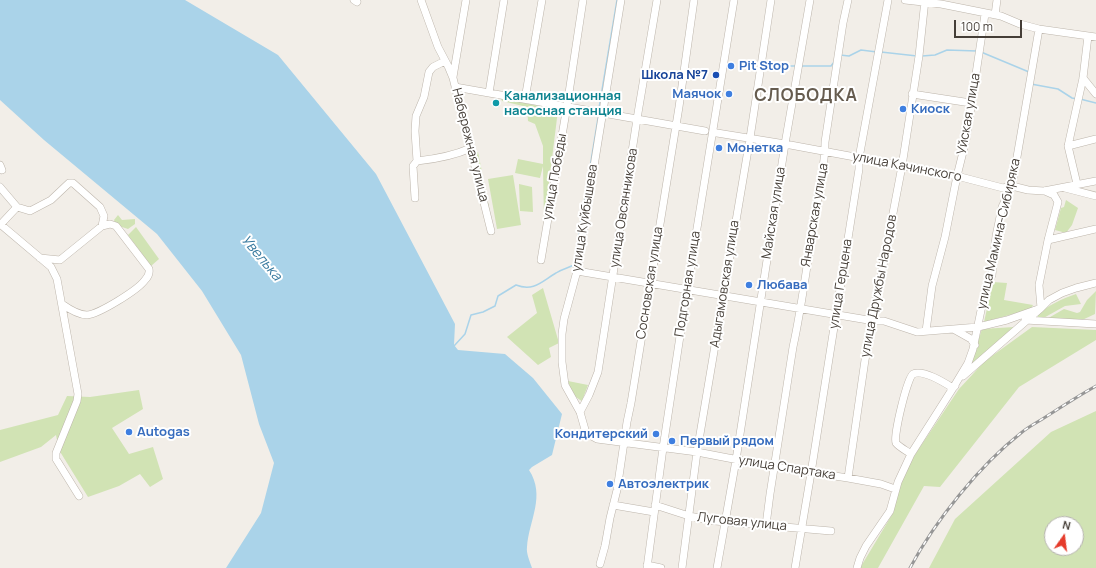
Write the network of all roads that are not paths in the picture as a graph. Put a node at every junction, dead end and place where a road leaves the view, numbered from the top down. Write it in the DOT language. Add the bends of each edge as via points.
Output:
graph roads {
  1 [pos="421,0"];
  2 [pos="466,0"];
  3 [pos="504,0"];
  4 [pos="542,0"];
  5 [pos="582,0"];
  6 [pos="621,0"];
  7 [pos="658,0"];
  8 [pos="694,0"];
  9 [pos="734,0"];
  10 [pos="771,0"];
  11 [pos="810,0"];
  12 [pos="848,0"];
  13 [pos="888,0"];
  14 [pos="905,0"];
  15 [pos="997,0"];
  16 [pos="925,1"];
  17 [pos="985,14"];
  18 [pos="995,15"];
  19 [pos="1039,29"];
  20 [pos="1088,36"];
  21 [pos="1096,37"];
  22 [pos="458,49"];
  23 [pos="444,59"];
  24 [pos="453,78"];
  25 [pos="1083,78"];
  26 [pos="455,87"];
  27 [pos="489,93"];
  28 [pos="912,94"];
  29 [pos="1096,94"];
  30 [pos="525,99"];
  31 [pos="971,103"];
  32 [pos="567,106"];
  33 [pos="602,112"];
  34 [pos="637,119"];
  35 [pos="675,126"];
  36 [pos="706,131"];
  37 [pos="717,133"];
  38 [pos="750,138"];
  39 [pos="1096,139"];
  40 [pos="785,144"];
  41 [pos="1068,146"];
  42 [pos="471,148"];
  43 [pos="825,152"];
  44 [pos="859,158"];
  45 [pos="417,161"];
  46 [pos="902,166"];
  47 [pos="957,176"];
  48 [pos="1096,181"];
  49 [pos="1077,184"];
  50 [pos="1012,186"];
  51 [pos="0,187"];
  52 [pos="1063,187"];
  53 [pos="1044,191"];
  54 [pos="1096,196"];
  55 [pos="415,198"];
  56 [pos="18,206"];
  57 [pos="0,224"];
  58 [pos="102,226"];
  59 [pos="1096,229"];
  60 [pos="491,231"];
  61 [pos="1048,240"];
  62 [pos="40,258"];
  63 [pos="60,260"];
  64 [pos="541,260"];
  65 [pos="54,271"];
  66 [pos="577,271"];
  67 [pos="613,276"];
  68 [pos="650,283"];
  69 [pos="1096,283"];
  70 [pos="687,290"];
  71 [pos="723,296"];
  72 [pos="761,302"];
  73 [pos="62,304"];
  74 [pos="1040,308"];
  75 [pos="799,309"];
  76 [pos="81,314"];
  77 [pos="836,314"];
  78 [pos="1007,320"];
  79 [pos="1026,320"];
  80 [pos="874,321"];
  81 [pos="66,323"];
  82 [pos="1096,324"];
  83 [pos="978,327"];
  84 [pos="952,329"];
  85 [pos="926,331"];
  86 [pos="975,345"];
  87 [pos="953,388"];
  88 [pos="580,412"];
  89 [pos="586,433"];
  90 [pos="624,442"];
  91 [pos="663,448"];
  92 [pos="697,452"];
  93 [pos="912,454"];
  94 [pos="736,460"];
  95 [pos="775,467"];
  96 [pos="811,473"];
  97 [pos="848,478"];
  98 [pos="895,489"];
  99 [pos="79,496"];
  100 [pos="613,505"];
  101 [pos="654,508"];
  102 [pos="689,516"];
  103 [pos="724,522"];
  104 [pos="766,525"];
  105 [pos="801,529"];
  106 [pos="831,531"];
  107 [pos="600,564"];
  108 [pos="647,567"];
  109 [pos="661,568"];
  110 [pos="682,568"];
  111 [pos="717,568"];
  112 [pos="795,568"];
  113 [pos="857,568"];
  1 -- 23 [label="street, Набережная улица"];
  2 -- 22 [label="street"];
  3 -- 27 [label="street"];
  4 -- 30 [label="street"];
  5 -- 32 [label="street, улица Победы"];
  6 -- 33 [label="street, улица Куйбышева"];
  7 -- 34 [label="street, улица Овсянникова"];
  8 -- 35 [label="street, Сосновская улица"];
  9 -- 70 [label="street, Подгорная улица"];
  10 -- 38 [label="street, Адыгамовская улица"];
  11 -- 40 [label="street, Майская улица"];
  12 -- 43 [label="street, Январская улица"];
  13 -- 44 [label="street, улица Герцена"];
  14 -- 16 [label="street"];
  15 -- 18 [label="street"];
  16 -- 17 [label="street"];
  16 -- 28 [label="street, улица Дружбы Народов"];
  17 -- 18 [label="street"];
  17 -- 31 [label="street, Уйская улица"];
  18 -- 19 [label="street"];
  19 -- 20 [label="street"];
  19 -- 50 [label="street, улица Мамина-Сибиряка"];
  20 -- 21 [label="street"];
  20 -- 25 [label="street"];
  22 -- 23 [label="street"];
  22 -- 24 [label="street"];
  23 -- 24 [label="street, Набережная улица"];
  23 -- 45 [label="street" via="429,72 424,97 416,116 414,131"];
  24 -- 26 [label="street, Набережная улица"];
  25 -- 29 [label="street"];
  25 -- 41 [label="street"];
  26 -- 27 [label="street"];
  26 -- 42 [label="street, Набережная улица"];
  27 -- 30 [label="street"];
  28 -- 31 [label="street"];
  28 -- 46 [label="street, улица Дружбы Народов"];
  30 -- 32 [label="street"];
  31 -- 47 [label="street, Уйская улица" via="966,140"];
  32 -- 33 [label="street"];
  32 -- 64 [label="street, улица Победы"];
  33 -- 34 [label="street"];
  33 -- 66 [label="street, улица Куйбышева"];
  34 -- 35 [label="street"];
  34 -- 67 [label="street, улица Овсянникова"];
  35 -- 36 [label="street"];
  35 -- 68 [label="street, Сосновская улица"];
  37 -- 38 [label="street, улица Качинского"];
  38 -- 40 [label="street, улица Качинского"];
  38 -- 71 [label="street, Адыгамовская улица"];
  39 -- 41 [label="street"];
  40 -- 43 [label="street, улица Качинского"];
  40 -- 72 [label="street, Майская улица"];
  41 -- 49 [label="street"];
  42 -- 45 [label="street" via="442,158"];
  42 -- 60 [label="street, Набережная улица"];
  43 -- 44 [label="street, улица Качинского"];
  43 -- 75 [label="street, Январская улица"];
  44 -- 46 [label="street, улица Качинского"];
  44 -- 77 [label="street, улица Герцена"];
  45 -- 55 [label="street" via="413,166"];
  46 -- 47 [label="street, улица Качинского"];
  46 -- 80 [label="street, улица Дружбы Народов"];
  47 -- 50 [label="street, улица Качинского" via="1003,188"];
  47 -- 85 [label="street, Уйская улица" via="932,286"];
  48 -- 49 [label="street, улица Качинского"];
  49 -- 52 [label="street, улица Качинского"];
  50 -- 53 [label="street, улица Качинского"];
  50 -- 83 [label="street, улица Мамина-Сибиряка" via="1002,207 992,275 985,290"];
  51 -- 56 [label="street"];
  52 -- 53 [label="street, улица Качинского"];
  52 -- 54 [label="street"];
  53 -- 61 [label="street" via="1054,195 1058,202"];
  56 -- 57 [label="street"];
  56 -- 58 [label="street" via="34,210 54,198 69,183 73,183 100,207 104,216"];
  57 -- 62 [label="street"];
  58 -- 63 [label="street"];
  58 -- 76 [label="street" via="116,226 150,271 145,281 129,293 98,312"];
  59 -- 61 [label="street"];
  61 -- 74 [label="street" via="1039,285"];
  62 -- 63 [label="street"];
  62 -- 65 [label="street"];
  63 -- 65 [label="street"];
  65 -- 73 [label="street"];
  66 -- 67 [label="street"];
  66 -- 88 [label="street, улица Куйбышева" via="564,319 562,362 565,385"];
  67 -- 68 [label="street"];
  67 -- 88 [label="street, улица Овсянникова" via="598,372"];
  68 -- 70 [label="street"];
  68 -- 90 [label="street, Сосновская улица"];
  69 -- 74 [label="street" via="1062,294"];
  70 -- 71 [label="street"];
  70 -- 91 [label="street, Подгорная улица"];
  71 -- 72 [label="street"];
  71 -- 92 [label="street, Адыгамовская улица"];
  72 -- 75 [label="street"];
  72 -- 94 [label="street, Майская улица"];
  73 -- 76 [label="street"];
  73 -- 81 [label="street"];
  74 -- 78 [label="street"];
  74 -- 79 [label="street"];
  75 -- 77 [label="street"];
  75 -- 95 [label="street, Январская улица"];
  76 -- 81 [label="street" via="71,317"];
  77 -- 80 [label="street"];
  77 -- 96 [label="street, улица Герцена"];
  78 -- 79 [label="street"];
  78 -- 83 [label="street"];
  79 -- 82 [label="street"];
  79 -- 87 [label="street" via="964,374"];
  80 -- 85 [label="street" via="884,321 917,332"];
  80 -- 97 [label="street, улица Дружбы Народов" via="865,360"];
  81 -- 99 [label="street" via="78,394 56,459"];
  83 -- 84 [label="street"];
  83 -- 86 [label="street, улица Мамина-Сибиряка"];
  84 -- 85 [label="street"];
  84 -- 86 [label="street" via="971,339"];
  86 -- 87 [label="street, улица Мамина-Сибиряка"];
  87 -- 93 [label="street, улица Мамина-Сибиряка"];
  87 -- 93 [label="street" via="937,378 919,373 909,378 895,439 897,444"];
  88 -- 89 [label="street, улица Куйбышева"];
  89 -- 90 [label="street, улица Спартака" via="597,439"];
  90 -- 91 [label="street, улица Спартака"];
  90 -- 100 [label="street, Сосновская улица" via="618,490"];
  91 -- 92 [label="street, улица Спартака"];
  91 -- 101 [label="street, Подгорная улица"];
  92 -- 94 [label="street, улица Спартака"];
  92 -- 102 [label="street, Адыгамовская улица"];
  93 -- 98 [label="street, улица Мамина-Сибиряка"];
  94 -- 95 [label="street, улица Спартака"];
  94 -- 103 [label="street, Майская улица"];
  95 -- 96 [label="street, улица Спартака"];
  95 -- 104 [label="street, Январская улица"];
  96 -- 97 [label="street, улица Спартака"];
  96 -- 105 [label="street, улица Герцена"];
  97 -- 98 [label="street, улица Спартака"];
  98 -- 113 [label="street, улица Мамина-Сибиряка" via="890,511 866,546"];
  100 -- 101 [label="street, Луговая улица"];
  100 -- 107 [label="street, Сосновская улица"];
  101 -- 102 [label="street, Луговая улица"];
  101 -- 108 [label="street, Подгорная улица"];
  102 -- 103 [label="street, Луговая улица"];
  102 -- 110 [label="street, Адыгамовская улица"];
  103 -- 104 [label="street, Луговая улица"];
  103 -- 111 [label="street, Майская улица"];
  104 -- 105 [label="street, Луговая улица"];
  105 -- 106 [label="street, Луговая улица"];
  105 -- 112 [label="street, улица Герцена"];
  108 -- 109 [label="street"];
}
